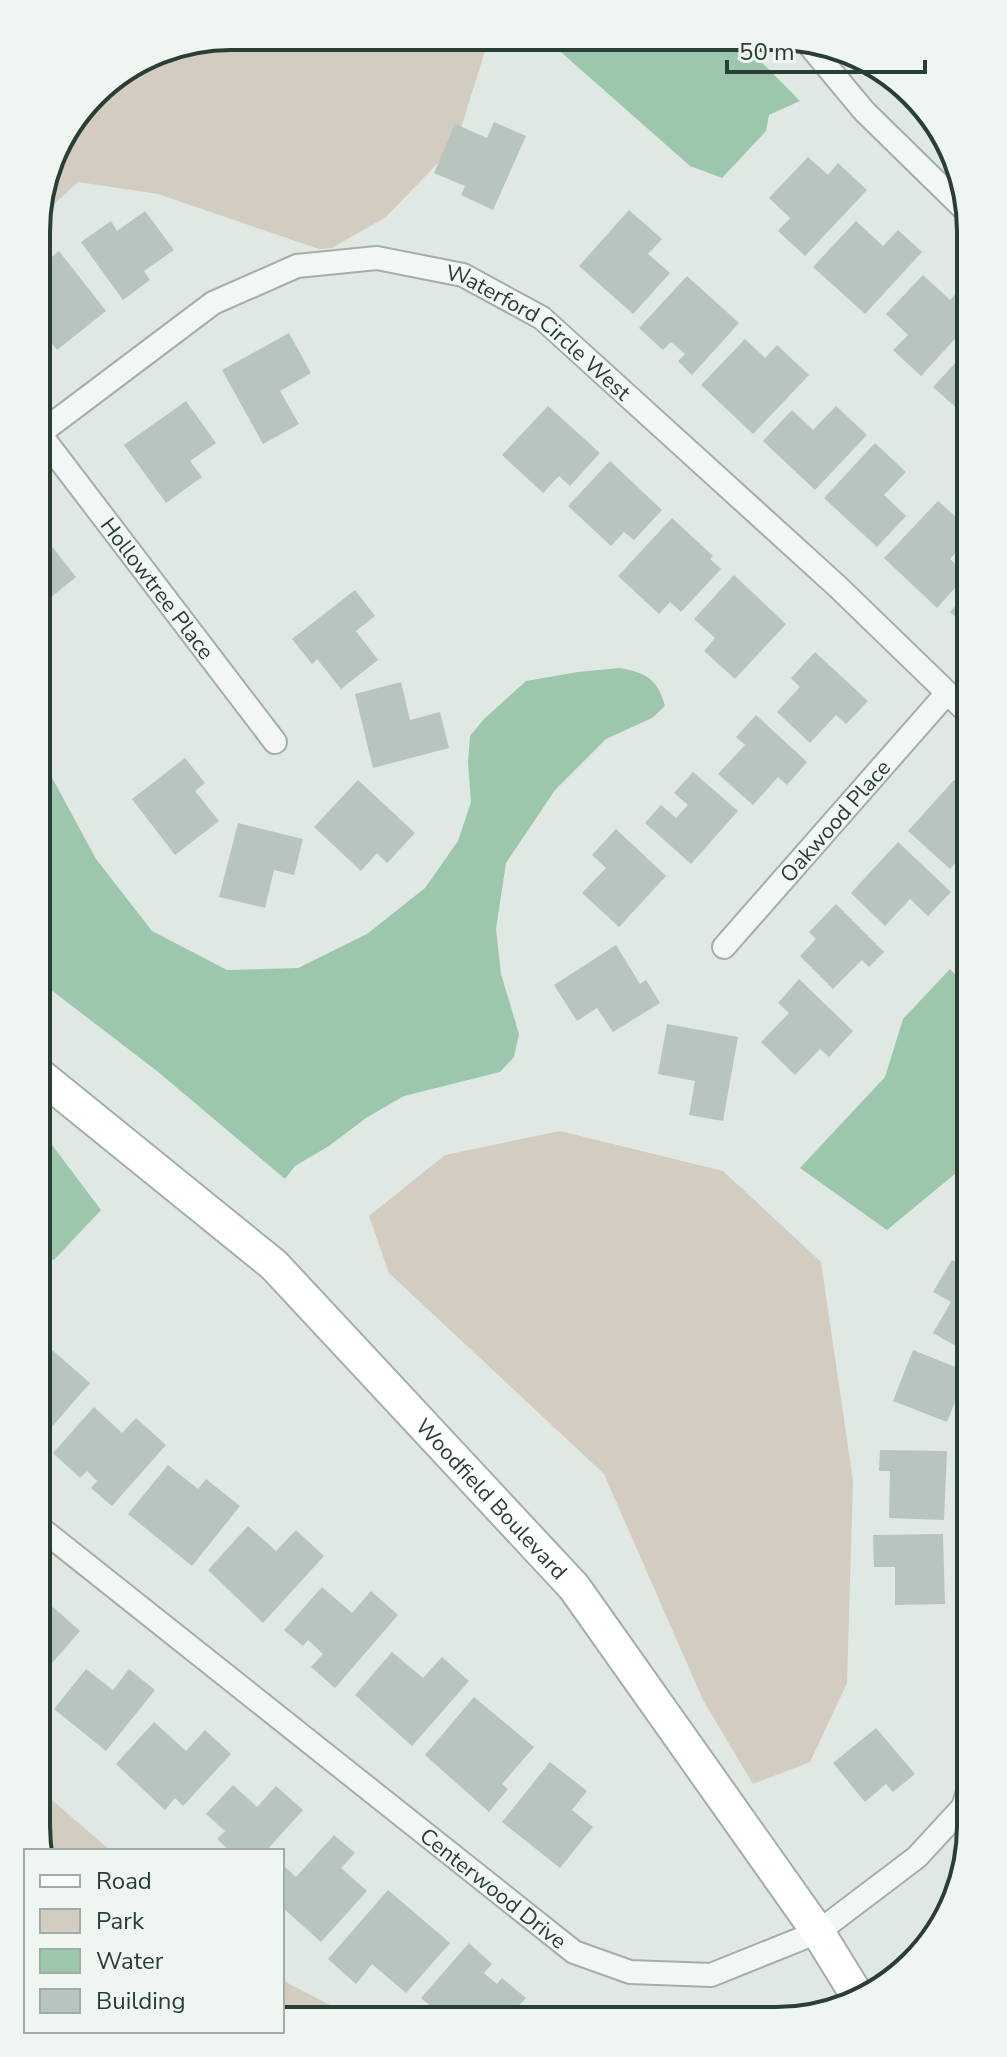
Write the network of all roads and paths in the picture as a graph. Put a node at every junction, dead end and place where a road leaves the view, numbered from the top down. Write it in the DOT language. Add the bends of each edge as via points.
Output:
graph roads {
  1 [pos="817,55"];
  2 [pos="954,199"];
  3 [pos="50,426"];
  4 [pos="50,448"];
  5 [pos="956,701"];
  6 [pos="275,742"];
  7 [pos="724,947"];
  8 [pos="50,1083"];
  9 [pos="50,1536"];
  10 [pos="957,1814"];
  11 [pos="818,1932"];
  12 [pos="853,1989"];
  1 -- 2 [label="street" via="864,111"];
  3 -- 5 [label="street, Waterford Circle West" via="213,303 297,266 377,258 463,275 542,318"];
  4 -- 6 [label="street, Hollowtree Place"];
  5 -- 7 [label="street, Oakwood Place"];
  8 -- 11 [label="street, Woodfield Boulevard" via="274,1265 574,1587"];
  9 -- 11 [label="street, Centerwood Drive" via="574,1952 630,1972 711,1975"];
  10 -- 11 [label="street, Centerwood Drive" via="917,1857"];
  11 -- 12 [label="street, Woodfield Boulevard"];
}
